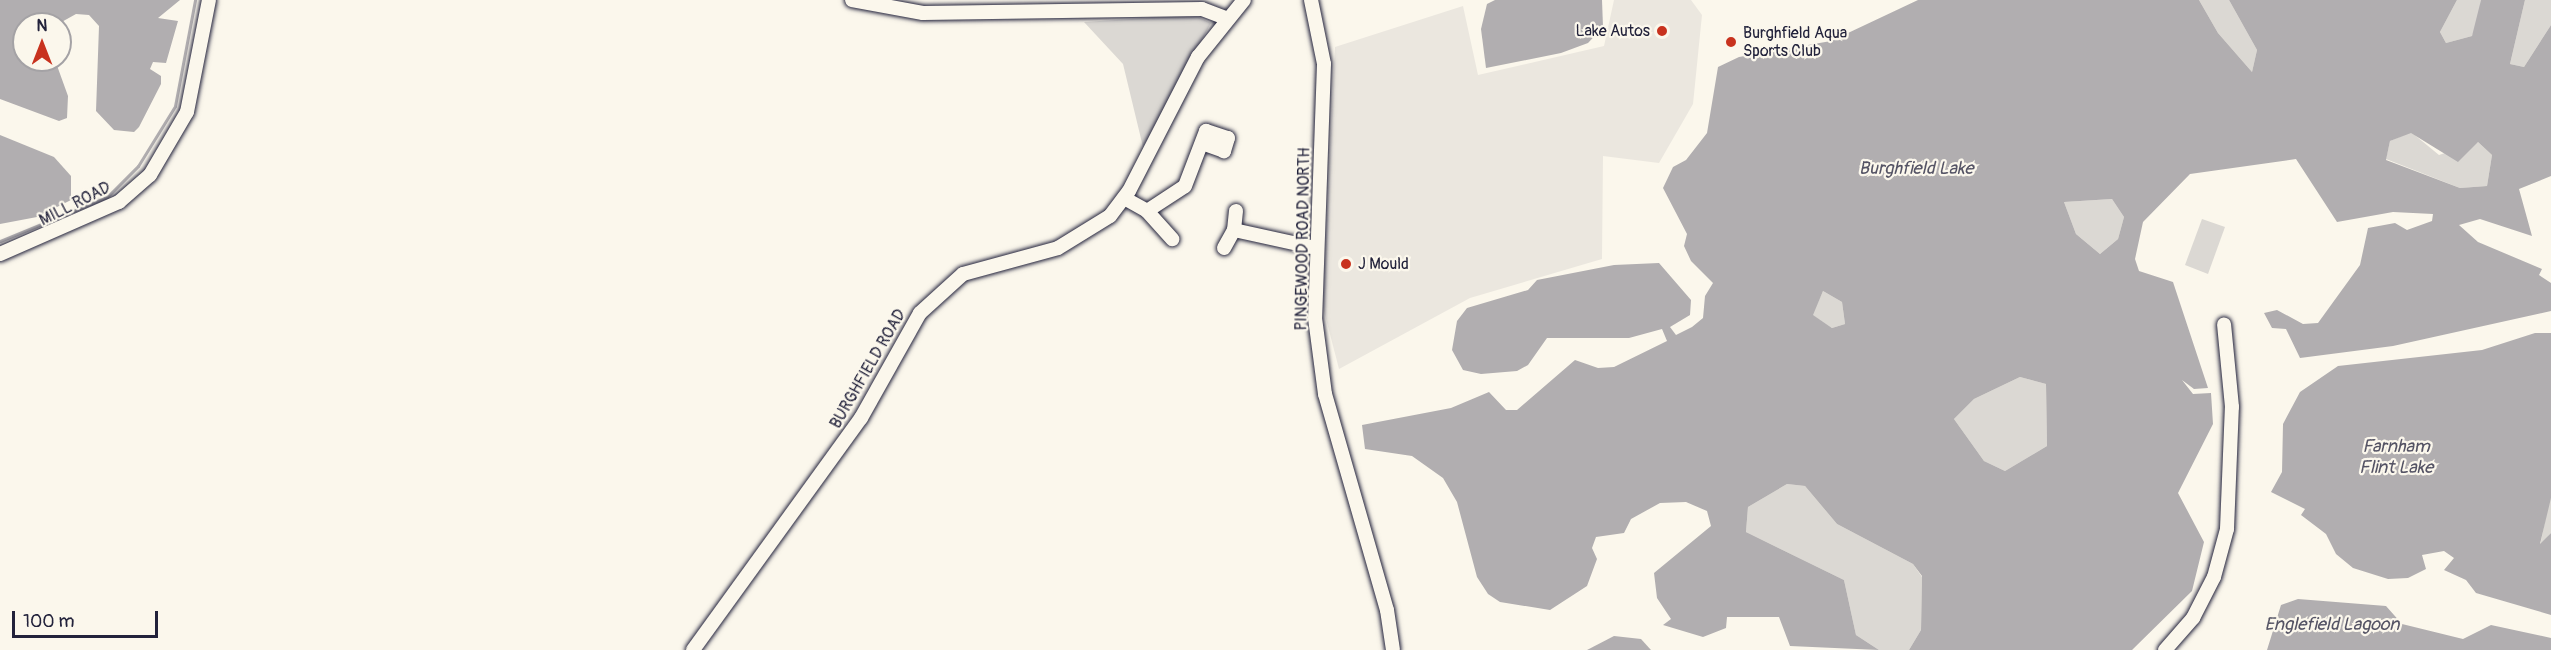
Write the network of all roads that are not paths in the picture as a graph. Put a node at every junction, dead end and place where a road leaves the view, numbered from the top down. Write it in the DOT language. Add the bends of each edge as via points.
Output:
graph roads {
  1 [pos="209,0"];
  2 [pos="852,0"];
  3 [pos="1244,0"];
  4 [pos="1311,0"];
  5 [pos="1226,18"];
  6 [pos="1202,143"];
  7 [pos="1124,198"];
  8 [pos="1147,211"];
  9 [pos="1236,211"];
  10 [pos="1234,230"];
  11 [pos="1172,239"];
  12 [pos="1224,248"];
  13 [pos="1316,248"];
  14 [pos="0,254"];
  15 [pos="2224,324"];
  16 [pos="693,650"];
  17 [pos="1393,650"];
  18 [pos="2165,650"];
  1 -- 14 [label="street, MILL ROAD" via="187,112 150,176 119,202"];
  2 -- 5 [label="street" via="923,13 1202,9"];
  3 -- 5 [label="street, BURGHFIELD ROAD"];
  4 -- 13 [label="street, PINGEWOOD ROAD NORTH" via="1324,64"];
  5 -- 7 [label="street, BURGHFIELD ROAD" via="1187,75"];
  6 -- 8 [label="street" via="1185,186"];
  7 -- 8 [label="street"];
  7 -- 16 [label="street, BURGHFIELD ROAD" via="1098,228 1076,241 985,265 936,294 916,319 846,441"];
  8 -- 11 [label="street"];
  9 -- 10 [label="street"];
  10 -- 12 [label="street"];
  10 -- 13 [label="street"];
  13 -- 17 [label="street, PINGEWOOD ROAD NORTH" via="1315,318 1325,394 1387,610"];
  15 -- 18 [label="street" via="2232,407 2227,529 2214,577 2193,618"];
}
